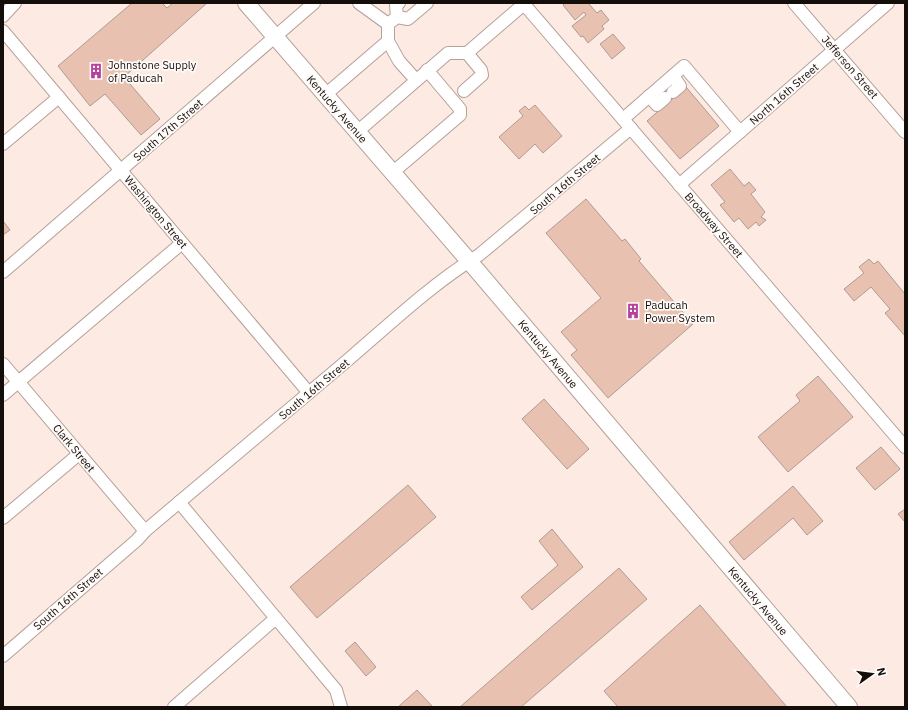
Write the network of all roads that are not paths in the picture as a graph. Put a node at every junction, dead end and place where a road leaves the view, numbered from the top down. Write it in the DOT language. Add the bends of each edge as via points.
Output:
graph roads {
  1 [pos="15,3"];
  2 [pos="246,3"];
  3 [pos="314,3"];
  4 [pos="359,3"];
  5 [pos="399,3"];
  6 [pos="427,3"];
  7 [pos="524,3"];
  8 [pos="794,3"];
  9 [pos="888,3"];
  10 [pos="3,16"];
  11 [pos="393,21"];
  12 [pos="3,31"];
  13 [pos="274,37"];
  14 [pos="388,41"];
  15 [pos="834,50"];
  16 [pos="467,53"];
  17 [pos="427,70"];
  18 [pos="673,76"];
  19 [pos="416,80"];
  20 [pos="464,91"];
  21 [pos="325,95"];
  22 [pos="649,96"];
  23 [pos="59,97"];
  24 [pos="623,119"];
  25 [pos="631,128"];
  26 [pos="357,132"];
  27 [pos="740,132"];
  28 [pos="905,132"];
  29 [pos="3,144"];
  30 [pos="121,170"];
  31 [pos="392,173"];
  32 [pos="680,185"];
  33 [pos="182,243"];
  34 [pos="469,261"];
  35 [pos="3,272"];
  36 [pos="3,364"];
  37 [pos="18,382"];
  38 [pos="309,393"];
  39 [pos="3,395"];
  40 [pos="905,447"];
  41 [pos="79,454"];
  42 [pos="180,502"];
  43 [pos="3,518"];
  44 [pos="145,531"];
  45 [pos="276,618"];
  46 [pos="3,656"];
  47 [pos="174,707"];
  48 [pos="341,707"];
  49 [pos="849,707"];
  1 -- 10 [label="street"];
  2 -- 13 [label="main road, Kentucky Avenue"];
  3 -- 13 [label="street, South 17th Street"];
  4 -- 11 [label="street"];
  5 -- 11 [label="street" via="396,5"];
  6 -- 11 [label="street" via="408,19"];
  7 -- 16 [label="street"];
  7 -- 24 [label="street, Broadway Street"];
  8 -- 15 [label="street, Jefferson Street"];
  9 -- 15 [label="street, North 16th Street"];
  11 -- 14 [label="street"];
  12 -- 23 [label="street, Washington Street"];
  13 -- 21 [label="main road, Kentucky Avenue"];
  13 -- 30 [label="street, South 17th Street"];
  14 -- 19 [label="street" via="399,61"];
  14 -- 21 [label="street"];
  15 -- 27 [label="street, North 16th Street"];
  15 -- 28 [label="street, Jefferson Street"];
  16 -- 17 [label="street" via="448,52"];
  16 -- 20 [label="street" via="482,75"];
  17 -- 19 [label="street"];
  17 -- 31 [label="street" via="460,109 460,115"];
  18 -- 22 [label="street"];
  18 -- 22 [label="street" via="680,86 657,105"];
  18 -- 27 [label="street" via="684,66"];
  19 -- 26 [label="street"];
  21 -- 26 [label="main road, Kentucky Avenue"];
  22 -- 24 [label="street"];
  23 -- 29 [label="street"];
  23 -- 30 [label="street, Washington Street"];
  24 -- 25 [label="street, Broadway Street"];
  25 -- 32 [label="street, Broadway Street"];
  25 -- 34 [label="street, South 16th Street"];
  26 -- 31 [label="main road, Kentucky Avenue"];
  27 -- 32 [label="street, North 16th Street"];
  30 -- 33 [label="street, Washington Street"];
  30 -- 35 [label="street, South 17th Street"];
  31 -- 34 [label="main road, Kentucky Avenue"];
  32 -- 40 [label="street, Broadway Street"];
  33 -- 37 [label="street"];
  33 -- 38 [label="street, Washington Street"];
  34 -- 38 [label="street, South 16th Street" via="429,291"];
  34 -- 49 [label="main road, Kentucky Avenue"];
  36 -- 37 [label="street, Clark Street"];
  37 -- 39 [label="street"];
  37 -- 41 [label="street, Clark Street"];
  38 -- 42 [label="street, South 16th Street"];
  41 -- 43 [label="street"];
  41 -- 44 [label="street, Clark Street"];
  42 -- 44 [label="street, South 16th Street"];
  42 -- 45 [label="street"];
  44 -- 46 [label="street, South 16th Street"];
  45 -- 47 [label="street"];
  45 -- 48 [label="street" via="336,690"];
}
